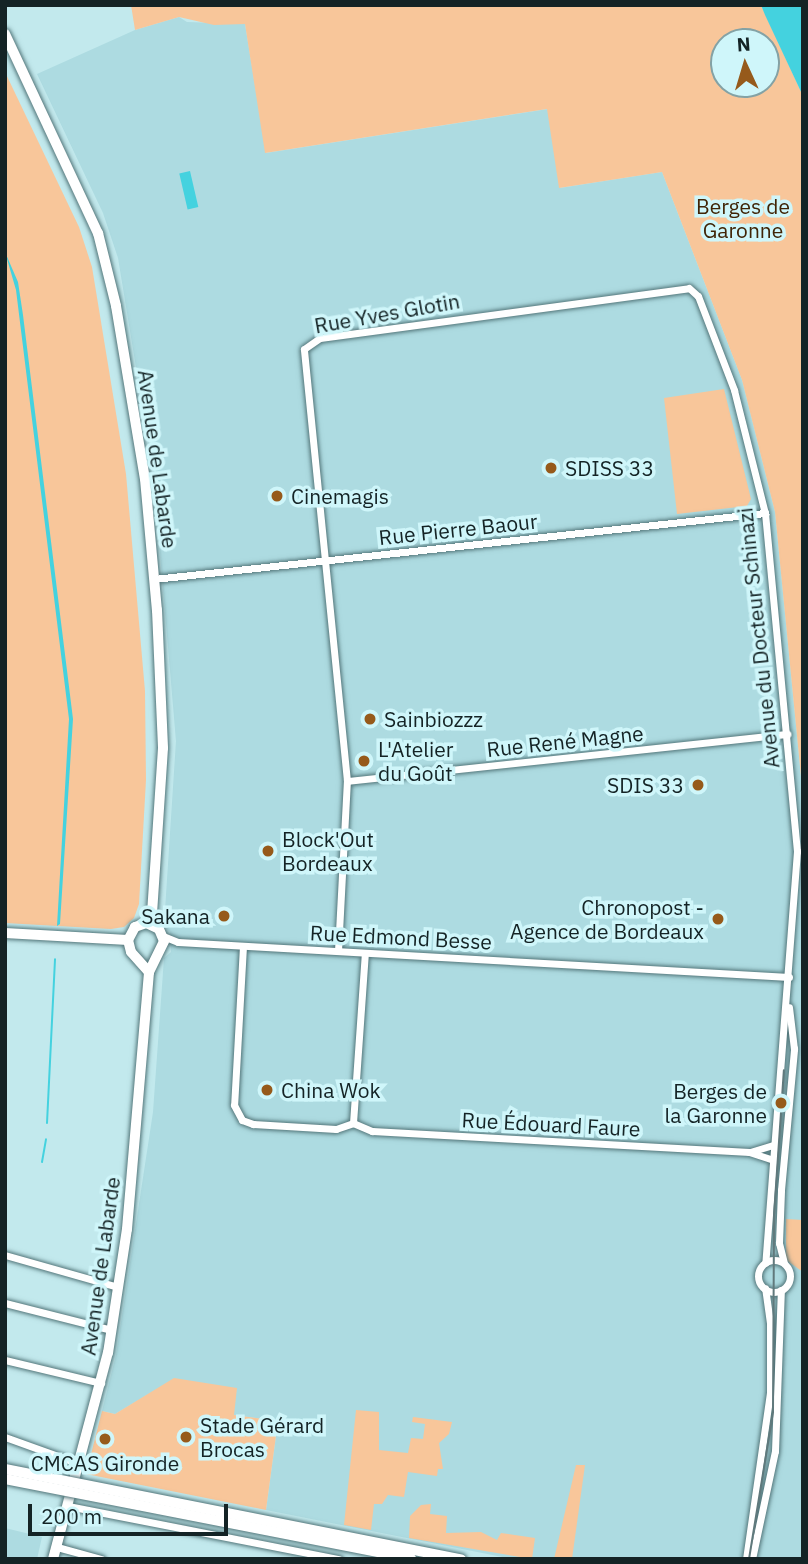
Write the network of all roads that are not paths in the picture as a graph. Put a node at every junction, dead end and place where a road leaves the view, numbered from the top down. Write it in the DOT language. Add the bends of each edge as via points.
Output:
graph roads {
  1 [pos="5,34"];
  2 [pos="689,288"];
  3 [pos="765,513"];
  4 [pos="324,561"];
  5 [pos="154,579"];
  6 [pos="787,734"];
  7 [pos="347,781"];
  8 [pos="152,913"];
  9 [pos="142,923"];
  10 [pos="161,932"];
  11 [pos="5,933"];
  12 [pos="128,940"];
  13 [pos="178,942"];
  14 [pos="243,946"];
  15 [pos="338,951"];
  16 [pos="159,953"];
  17 [pos="365,953"];
  18 [pos="139,958"];
  19 [pos="149,972"];
  20 [pos="789,977"];
  21 [pos="788,997"];
  22 [pos="353,1123"];
  23 [pos="773,1145"];
  24 [pos="749,1152"];
  25 [pos="773,1160"];
  26 [pos="5,1255"];
  27 [pos="765,1263"];
  28 [pos="784,1263"];
  29 [pos="118,1287"];
  30 [pos="765,1288"];
  31 [pos="781,1290"];
  32 [pos="5,1303"];
  33 [pos="112,1330"];
  34 [pos="5,1360"];
  35 [pos="102,1383"];
  36 [pos="5,1437"];
  37 [pos="80,1464"];
  38 [pos="5,1469"];
  39 [pos="5,1479"];
  40 [pos="68,1507"];
  41 [pos="57,1546"];
  42 [pos="53,1559"];
  43 [pos="102,1559"];
  44 [pos="339,1559"];
  45 [pos="411,1559"];
  46 [pos="461,1559"];
  47 [pos="746,1559"];
  48 [pos="752,1559"];
  1 -- 5 [label="main road, Avenue de Labarde" via="106,258 139,437"];
  2 -- 3 [label="street, Avenue du Docteur Schinazi" via="698,296 734,390"];
  2 -- 4 [label="street, Rue Yves Glotin" via="310,341 303,361"];
  3 -- 4 [label="street, Rue Pierre Baour"];
  3 -- 6 [label="street, Avenue du Docteur Schinazi"];
  4 -- 5 [label="street, Rue Pierre Baour"];
  4 -- 7 [label="street"];
  5 -- 8 [label="main road, Avenue de Labarde" via="163,748"];
  6 -- 7 [label="street, Rue René Magne"];
  6 -- 20 [label="street, Avenue du Docteur Schinazi" via="797,851"];
  7 -- 15 [label="street"];
  8 -- 9 [label="main road"];
  8 -- 10 [label="main road, Avenue de Labarde"];
  9 -- 10 [label="main road"];
  9 -- 12 [label="main road"];
  10 -- 13 [label="street, Rue Edmond Besse"];
  10 -- 16 [label="main road"];
  11 -- 12 [label="main road"];
  12 -- 18 [label="main road"];
  13 -- 14 [label="street, Rue Edmond Besse"];
  13 -- 16 [label="street"];
  14 -- 15 [label="street, Rue Edmond Besse"];
  14 -- 22 [label="street" via="234,1105 238,1116 253,1125 336,1129"];
  15 -- 17 [label="street, Rue Edmond Besse"];
  16 -- 18 [label="main road"];
  16 -- 19 [label="main road, Avenue de Labarde"];
  17 -- 20 [label="street, Rue Edmond Besse"];
  17 -- 22 [label="street"];
  18 -- 19 [label="main road"];
  19 -- 29 [label="main road, Avenue de Labarde"];
  20 -- 21 [label="street, Avenue du Docteur Schinazi"];
  21 -- 23 [label="street, Avenue du Docteur Schinazi"];
  21 -- 28 [label="street, Avenue du Docteur Schinazi" via="794,1049 781,1190 779,1243"];
  22 -- 24 [label="street, Rue Édouard Faure" via="372,1131"];
  23 -- 24 [label="street, Rue Édouard Faure"];
  23 -- 25 [label="street, Avenue du Docteur Schinazi"];
  24 -- 25 [label="street, Rue Édouard Faure"];
  25 -- 27 [label="street, Avenue du Docteur Schinazi"];
  26 -- 29 [label="street"];
  27 -- 28 [label="street"];
  27 -- 30 [label="street" via="758,1276"];
  28 -- 31 [label="street" via="790,1276"];
  29 -- 33 [label="main road, Avenue de Labarde"];
  30 -- 31 [label="street"];
  30 -- 47 [label="street" via="770,1393"];
  31 -- 48 [label="street" via="775,1451"];
  32 -- 33 [label="street"];
  33 -- 35 [label="main road, Avenue de Labarde"];
  34 -- 35 [label="street"];
  35 -- 37 [label="main road, Avenue de Labarde"];
  36 -- 37 [label="street"];
  37 -- 40 [label="main road, Avenue de Labarde"];
  38 -- 46 [label="highway, bridge"];
  39 -- 45 [label="highway, bridge"];
  40 -- 41 [label="main road, Avenue de Labarde"];
  40 -- 44 [label="street"];
  41 -- 42 [label="main road, Avenue de Labarde"];
  41 -- 43 [label="street"];
}
